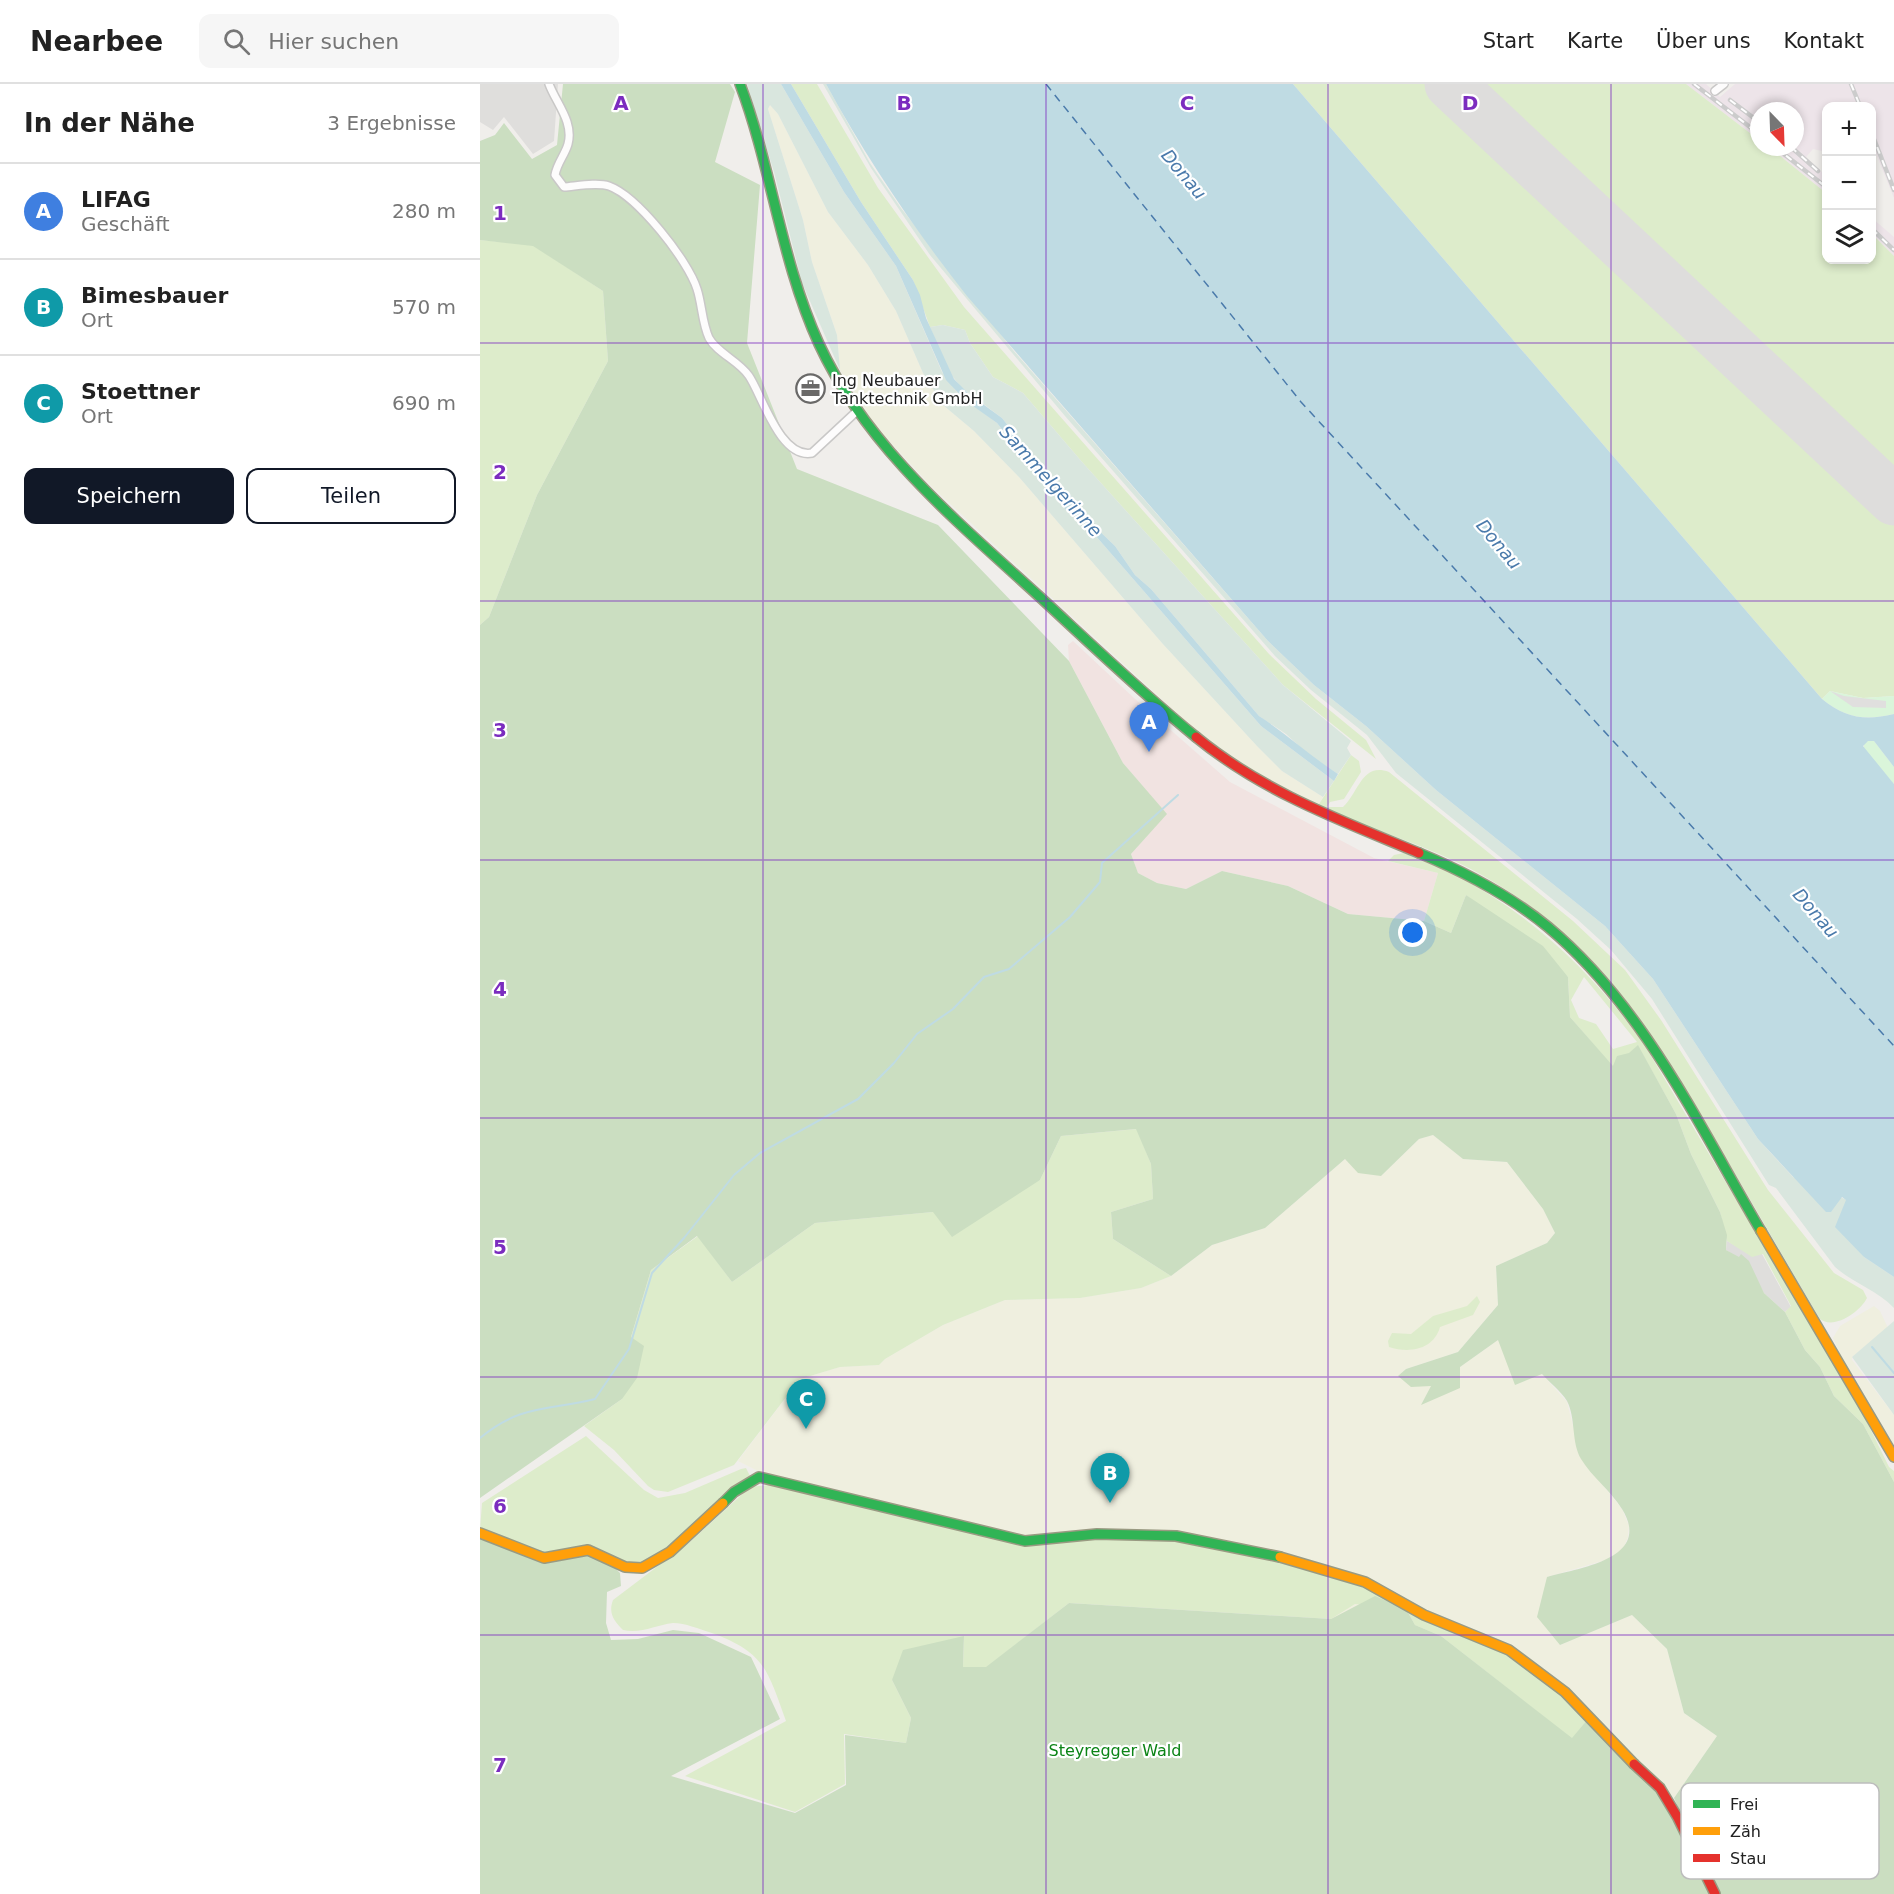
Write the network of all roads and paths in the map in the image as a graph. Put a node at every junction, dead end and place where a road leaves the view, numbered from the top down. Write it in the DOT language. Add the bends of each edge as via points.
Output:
graph roads {
  1 [pos="549,84"];
  2 [pos="740,84"];
  3 [pos="1724,84"];
  4 [pos="1715,91"];
  5 [pos="857,411"];
  6 [pos="1894,1457"];
  7 [pos="480,1533"];
  8 [pos="1681,1824"];
  9 [pos="1708,1879"];
  10 [pos="1715,1894"];
  1 -- 5 [label="street" via="567,118 568,143 555,175 564,186 606,185 620,191 674,246 697,287 710,339 748,375 770,421 791,445 800,452 812,453"];
  2 -- 5 [label="main road" via="765,160 803,304 823,353"];
  3 -- 4 [label="street"];
  5 -- 6 [label="main road" via="924,488 1213,751 1300,806 1480,881 1538,920 1589,965 1648,1040"];
  7 -- 8 [label="main road" via="544,1558 588,1550 625,1567 642,1568 670,1552 734,1492 759,1477 1024,1541 1149,1534 1213,1542 1306,1563 1365,1582 1431,1619 1517,1655 1566,1692 1660,1788"];
  9 -- 10 [label="main road"];
}
